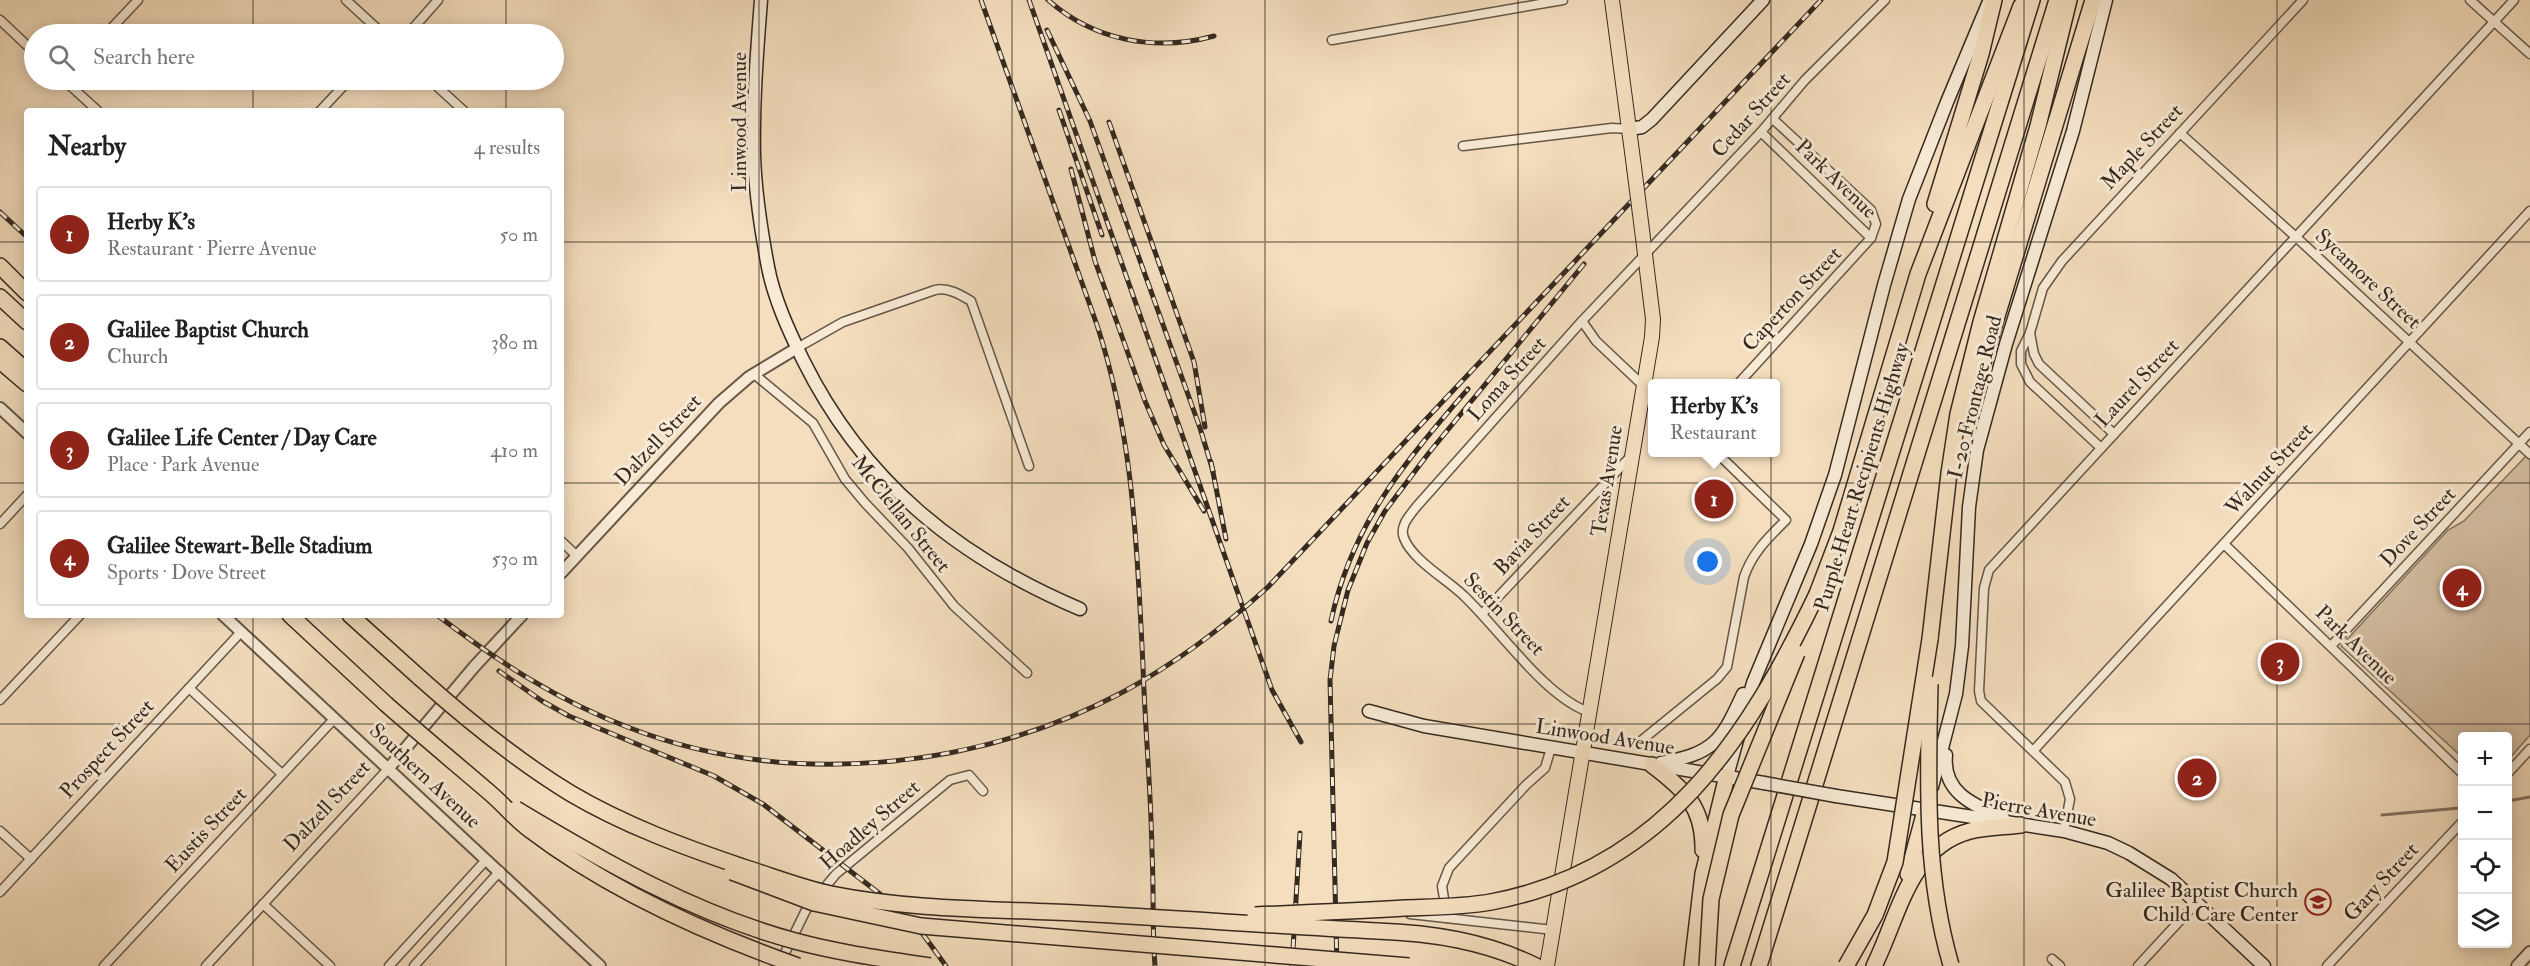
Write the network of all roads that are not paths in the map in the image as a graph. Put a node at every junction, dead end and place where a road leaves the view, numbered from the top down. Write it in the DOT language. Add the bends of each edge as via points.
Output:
graph roads {
  1 [pos="138,0"];
  2 [pos="346,0"];
  3 [pos="438,0"];
  4 [pos="761,0"];
  5 [pos="1563,0"];
  6 [pos="1612,0"];
  7 [pos="1763,0"];
  8 [pos="1885,0"];
  9 [pos="1992,0"];
  10 [pos="2023,0"];
  11 [pos="2032,0"];
  12 [pos="2057,0"];
  13 [pos="2069,0"];
  14 [pos="2093,0"];
  15 [pos="2106,0"];
  16 [pos="2303,0"];
  17 [pos="2470,0"];
  18 [pos="2514,0"];
  19 [pos="0,20"];
  20 [pos="2494,22"];
  21 [pos="115,24"];
  22 [pos="372,24"];
  23 [pos="417,24"];
  24 [pos="1332,40"];
  25 [pos="24,43"];
  26 [pos="2530,54"];
  27 [pos="75,90"];
  28 [pos="340,90"];
  29 [pos="441,90"];
  30 [pos="95,108"];
  31 [pos="323,108"];
  32 [pos="461,108"];
  33 [pos="1773,119"];
  34 [pos="1630,129"];
  35 [pos="1761,132"];
  36 [pos="2180,133"];
  37 [pos="1463,146"];
  38 [pos="2530,211"];
  39 [pos="2296,237"];
  40 [pos="1871,238"];
  41 [pos="1646,255"];
  42 [pos="0,266"];
  43 [pos="1918,274"];
  44 [pos="24,290"];
  45 [pos="0,297"];
  46 [pos="24,319"];
  47 [pos="1582,321"];
  48 [pos="2030,333"];
  49 [pos="2409,342"];
  50 [pos="0,347"];
  51 [pos="797,348"];
  52 [pos="0,361"];
  53 [pos="24,368"];
  54 [pos="754,374"];
  55 [pos="1649,379"];
  56 [pos="1743,379"];
  57 [pos="24,381"];
  58 [pos="1648,390"];
  59 [pos="0,408"];
  60 [pos="24,430"];
  61 [pos="2530,432"];
  62 [pos="2114,434"];
  63 [pos="2519,444"];
  64 [pos="2101,448"];
  65 [pos="2530,454"];
  66 [pos="1632,455"];
  67 [pos="1720,457"];
  68 [pos="1029,465"];
  69 [pos="24,498"];
  70 [pos="1945,516"];
  71 [pos="0,524"];
  72 [pos="1403,532"];
  73 [pos="564,544"];
  74 [pos="2224,544"];
  75 [pos="577,556"];
  76 [pos="564,570"];
  77 [pos="1817,594"];
  78 [pos="1080,609"];
  79 [pos="1482,614"];
  80 [pos="77,618"];
  81 [pos="226,618"];
  82 [pos="293,618"];
  83 [pos="354,618"];
  84 [pos="519,618"];
  85 [pos="241,632"];
  86 [pos="1770,639"];
  87 [pos="1930,639"];
  88 [pos="2331,646"];
  89 [pos="1027,673"];
  90 [pos="189,688"];
  91 [pos="0,700"];
  92 [pos="1953,707"];
  93 [pos="1369,711"];
  94 [pos="1589,712"];
  95 [pos="334,719"];
  96 [pos="1642,740"];
  97 [pos="1551,748"];
  98 [pos="2530,749"];
  99 [pos="2033,751"];
  100 [pos="1583,754"];
  101 [pos="1652,765"];
  102 [pos="2458,767"];
  103 [pos="388,769"];
  104 [pos="2512,769"];
  105 [pos="282,774"];
  106 [pos="1727,776"];
  107 [pos="983,791"];
  108 [pos="493,795"];
  109 [pos="1836,796"];
  110 [pos="1925,811"];
  111 [pos="2021,825"];
  112 [pos="2458,827"];
  113 [pos="0,831"];
  114 [pos="2064,831"];
  115 [pos="694,850"];
  116 [pos="31,859"];
  117 [pos="486,860"];
  118 [pos="500,872"];
  119 [pos="1703,874"];
  120 [pos="0,892"];
  121 [pos="2197,902"];
  122 [pos="263,904"];
  123 [pos="1898,912"];
  124 [pos="1406,913"];
  125 [pos="1188,918"];
  126 [pos="1447,918"];
  127 [pos="1553,930"];
  128 [pos="2530,952"];
  129 [pos="2052,959"];
  130 [pos="1951,965"];
  131 [pos="104,966"];
  132 [pos="206,966"];
  133 [pos="330,966"];
  134 [pos="389,966"];
  135 [pos="414,966"];
  136 [pos="599,966"];
  137 [pos="777,966"];
  138 [pos="798,966"];
  139 [pos="930,966"];
  140 [pos="1409,966"];
  141 [pos="1536,966"];
  142 [pos="1547,966"];
  143 [pos="1692,966"];
  144 [pos="1707,966"];
  145 [pos="1732,966"];
  146 [pos="1759,966"];
  147 [pos="1846,966"];
  148 [pos="1874,966"];
  149 [pos="2060,966"];
  150 [pos="2138,966"];
  151 [pos="2264,966"];
  152 [pos="2327,966"];
  153 [pos="2517,966"];
  1 -- 21 [label="street"];
  2 -- 22 [label="street"];
  3 -- 23 [label="street"];
  4 -- 51 [label="main road, Linwood Avenue" via="756,185 771,280"];
  5 -- 24 [label="street"];
  6 -- 34 [label="main road, Texas Avenue"];
  7 -- 34 [label="main road" via="1652,119 1642,127"];
  8 -- 33 [label="street, Cedar Street" via="1805,80"];
  9 -- 43 [label="highway" via="1981,54 1934,206"];
  9 -- 86 [label="main road" via="1909,199 1835,475 1811,544"];
  10 -- 43 [label="highway"];
  11 -- 145 [label="highway, Purple Heart Recipients Highway"];
  12 -- 146 [label="highway"];
  13 -- 70 [label="highway" via="1958,414"];
  14 -- 70 [label="highway" via="1971,404"];
  15 -- 92 [label="main road, I-20 Frontage Road" via="2073,132 1977,450 1969,507 1962,646"];
  16 -- 36 [label="street, Maple Street"];
  17 -- 20 [label="street"];
  18 -- 20 [label="street, Laurel Street"];
  19 -- 25 [label="street"];
  20 -- 26 [label="street"];
  20 -- 39 [label="street, Laurel Street"];
  27 -- 30 [label="street"];
  28 -- 31 [label="street"];
  29 -- 32 [label="street"];
  33 -- 35 [label="street, Cedar Street"];
  33 -- 40 [label="street, Park Avenue" via="1871,210 1876,224"];
  34 -- 37 [label="street"];
  34 -- 41 [label="main road, Texas Avenue, bridge"];
  35 -- 40 [label="street, Park Avenue"];
  35 -- 41 [label="street, Cedar Street"];
  36 -- 39 [label="street, Sycamore Street"];
  36 -- 48 [label="street, Maple Street" via="2047,279"];
  38 -- 49 [label="street, Walnut Street"];
  39 -- 49 [label="street, Sycamore Street"];
  39 -- 62 [label="street, Laurel Street"];
  40 -- 56 [label="street, Caperton Street"];
  41 -- 47 [label="street, Loma Street"];
  41 -- 55 [label="main road, Texas Avenue" via="1653,327"];
  42 -- 44 [label="highway"];
  43 -- 77 [label="highway" via="1844,520"];
  45 -- 46 [label="highway"];
  47 -- 58 [label="street" via="1596,341"];
  47 -- 72 [label="street, Loma Street" via="1417,506"];
  48 -- 62 [label="street" via="2039,364"];
  48 -- 64 [label="street" via="2021,351 2026,376"];
  49 -- 63 [label="street, Sycamore Street"];
  49 -- 74 [label="street, Walnut Street"];
  50 -- 53 [label="highway"];
  51 -- 54 [label="street, Dalzell Street"];
  51 -- 68 [label="street" via="843,322 941,288 960,294 971,301"];
  51 -- 78 [label="main road, Linwood Avenue" via="837,422 912,506 992,566"];
  52 -- 57 [label="highway"];
  54 -- 75 [label="street, Dalzell Street" via="706,417"];
  54 -- 89 [label="street, McClellan Street" via="813,423 865,503 908,548 954,606"];
  58 -- 66 [label="main road, Texas Avenue"];
  59 -- 60 [label="street"];
  61 -- 63 [label="street, Dove Street"];
  62 -- 64 [label="street, Laurel Street"];
  63 -- 65 [label="street, Sycamore Street"];
  63 -- 88 [label="street, Dove Street"];
  64 -- 99 [label="street, Laurel Street" via="1992,566 1986,578 1981,701"];
  66 -- 79 [label="street, Bavia Street"];
  66 -- 94 [label="main road, Texas Avenue"];
  67 -- 96 [label="street" via="1786,520 1763,543 1748,566 1727,667"];
  69 -- 71 [label="street"];
  70 -- 87 [label="highway"];
  72 -- 79 [label="street, Sestin Street" via="1416,555"];
  73 -- 75 [label="street"];
  74 -- 88 [label="street, Park Avenue"];
  74 -- 99 [label="street, Walnut Street"];
  75 -- 76 [label="street, Dalzell Street"];
  77 -- 125 [label="highway, bridge" via="1770,686 1728,748 1659,823 1603,862 1544,889 1488,903"];
  77 -- 144 [label="highway, bridge" via="1807,628 1731,815 1712,899"];
  79 -- 94 [label="street, Sestin Street" via="1548,683 1575,706"];
  80 -- 91 [label="street"];
  81 -- 85 [label="street, Southern Avenue"];
  82 -- 108 [label="highway, bridge"];
  83 -- 115 [label="highway, bridge" via="504,749 572,794 621,820"];
  84 -- 103 [label="street, Dalzell Street"];
  85 -- 90 [label="street, Prospect Street"];
  85 -- 95 [label="street, Southern Avenue"];
  86 -- 101 [label="main road" via="1723,735 1694,756"];
  86 -- 106 [label="main road" via="1753,683"];
  87 -- 130 [label="highway, bridge" via="1930,852 1938,914"];
  87 -- 147 [label="highway, bridge" via="1895,862 1875,915"];
  88 -- 102 [label="street, Park Avenue"];
  90 -- 105 [label="street"];
  90 -- 116 [label="street, Prospect Street"];
  92 -- 110 [label="main road, I-20 Frontage Road"];
  92 -- 111 [label="main road" via="1945,767 1952,787 1970,804"];
  93 -- 97 [label="main road, Linwood Avenue" via="1424,726"];
  94 -- 100 [label="main road, Texas Avenue"];
  95 -- 103 [label="street, Southern Avenue"];
  95 -- 105 [label="street, Eustis Street"];
  97 -- 100 [label="main road, Linwood Avenue"];
  97 -- 126 [label="street" via="1545,768 1449,868 1442,886"];
  98 -- 104 [label="street"];
  99 -- 114 [label="street, Laurel Street" via="2067,787 2070,799"];
  100 -- 101 [label="main road, Linwood Avenue"];
  100 -- 127 [label="main road, Texas Avenue"];
  101 -- 106 [label="main road, Linwood Avenue"];
  101 -- 119 [label="highway" via="1681,788 1698,812 1704,841"];
  103 -- 117 [label="street, Southern Avenue"];
  103 -- 122 [label="street, Dalzell Street"];
  105 -- 131 [label="street, Eustis Street"];
  106 -- 109 [label="main road, Linwood Avenue, bridge"];
  106 -- 119 [label="highway"];
  107 -- 137 [label="street, Hoadley Street" via="969,775 950,780 871,844 836,874 806,910"];
  108 -- 138 [label="highway, bridge" via="529,829 599,875 704,928"];
  108 -- 139 [label="highway, bridge" via="566,839 688,903 794,941"];
  109 -- 110 [label="main road, Pierre Avenue"];
  110 -- 111 [label="main road, Pierre Avenue"];
  110 -- 123 [label="highway"];
  111 -- 114 [label="main road, Pierre Avenue"];
  111 -- 123 [label="highway" via="1968,832 1937,846 1917,870"];
  112 -- 152 [label="street, Gary Street"];
  113 -- 116 [label="street"];
  114 -- 121 [label="main road, Pierre Avenue" via="2129,853 2171,879"];
  115 -- 125 [label="highway, bridge" via="829,894 862,899"];
  115 -- 140 [label="highway, bridge" via="723,868 786,894 921,926"];
  116 -- 120 [label="street, Prospect Street"];
  117 -- 118 [label="street, Southern Avenue"];
  117 -- 134 [label="street"];
  118 -- 135 [label="street"];
  118 -- 136 [label="street, Southern Avenue"];
  119 -- 143 [label="highway"];
  121 -- 150 [label="street"];
  121 -- 151 [label="main road, Pierre Avenue"];
  122 -- 132 [label="street, Dalzell Street"];
  122 -- 133 [label="street"];
  123 -- 148 [label="highway"];
  124 -- 126 [label="street"];
  125 -- 141 [label="highway, bridge" via="1420,933 1479,944"];
  126 -- 127 [label="street"];
  127 -- 142 [label="main road, Texas Avenue"];
  128 -- 153 [label="street"];
  129 -- 149 [label="street"];
}
